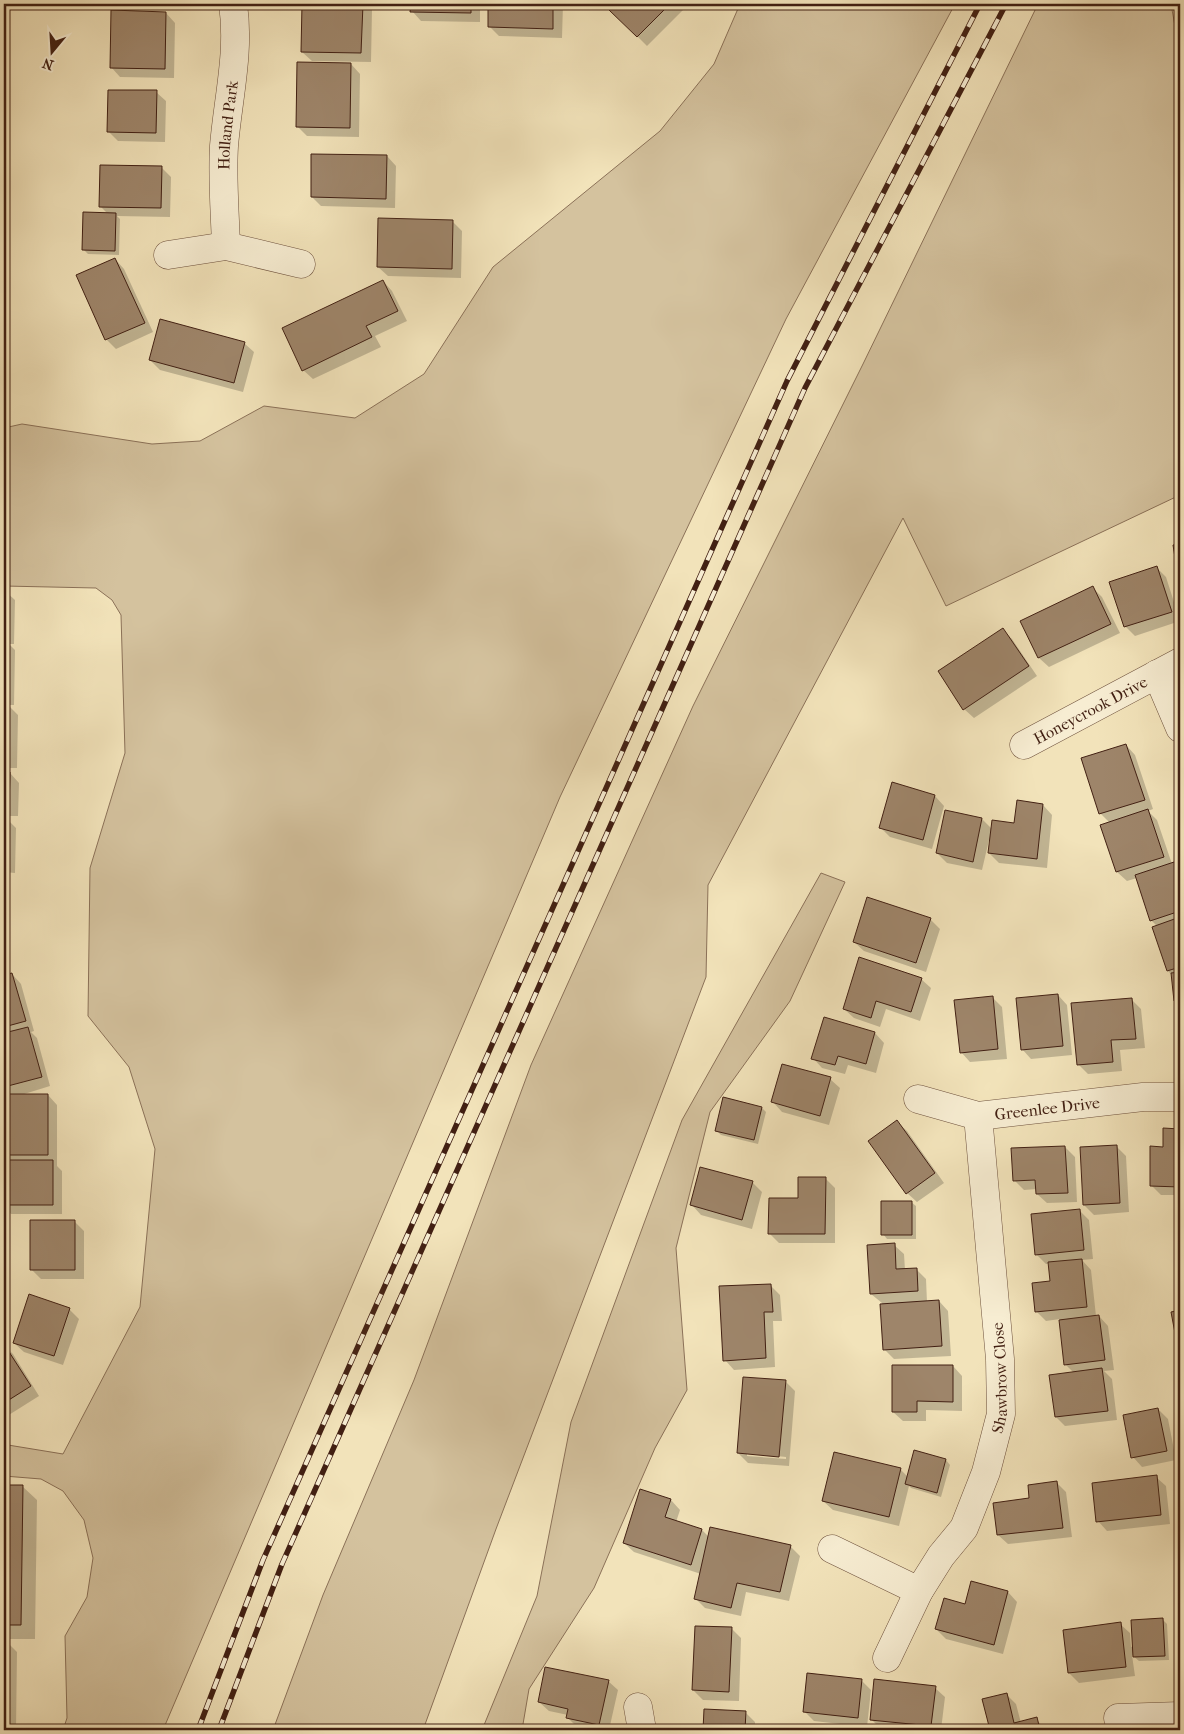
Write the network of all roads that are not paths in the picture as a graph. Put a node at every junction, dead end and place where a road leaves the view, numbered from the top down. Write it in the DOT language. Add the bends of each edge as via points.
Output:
graph roads {
  1 [pos="233,4"];
  2 [pos="226,246"];
  3 [pos="168,255"];
  4 [pos="301,264"];
  5 [pos="1169,668"];
  6 [pos="1180,728"];
  7 [pos="1024,745"];
  8 [pos="1180,1097"];
  9 [pos="918,1099"];
  10 [pos="978,1116"];
  11 [pos="832,1549"];
  12 [pos="919,1591"];
  13 [pos="887,1658"];
  14 [pos="1118,1718"];
  15 [pos="1175,1721"];
  1 -- 2 [label="street, Holland Park" via="236,55 223,173"];
  2 -- 3 [label="street"];
  2 -- 4 [label="street"];
  5 -- 6 [label="street, Honeycrook Drive"];
  5 -- 7 [label="street, Honeycrook Drive"];
  8 -- 10 [label="street, Greenlee Drive" via="1143,1097"];
  9 -- 10 [label="street, Greenlee Drive"];
  10 -- 12 [label="street, Shawbrow Close" via="1002,1414 986,1472 964,1528"];
  11 -- 12 [label="street"];
  12 -- 13 [label="street, Shawbrow Close"];
  14 -- 15 [label="street"];
}
